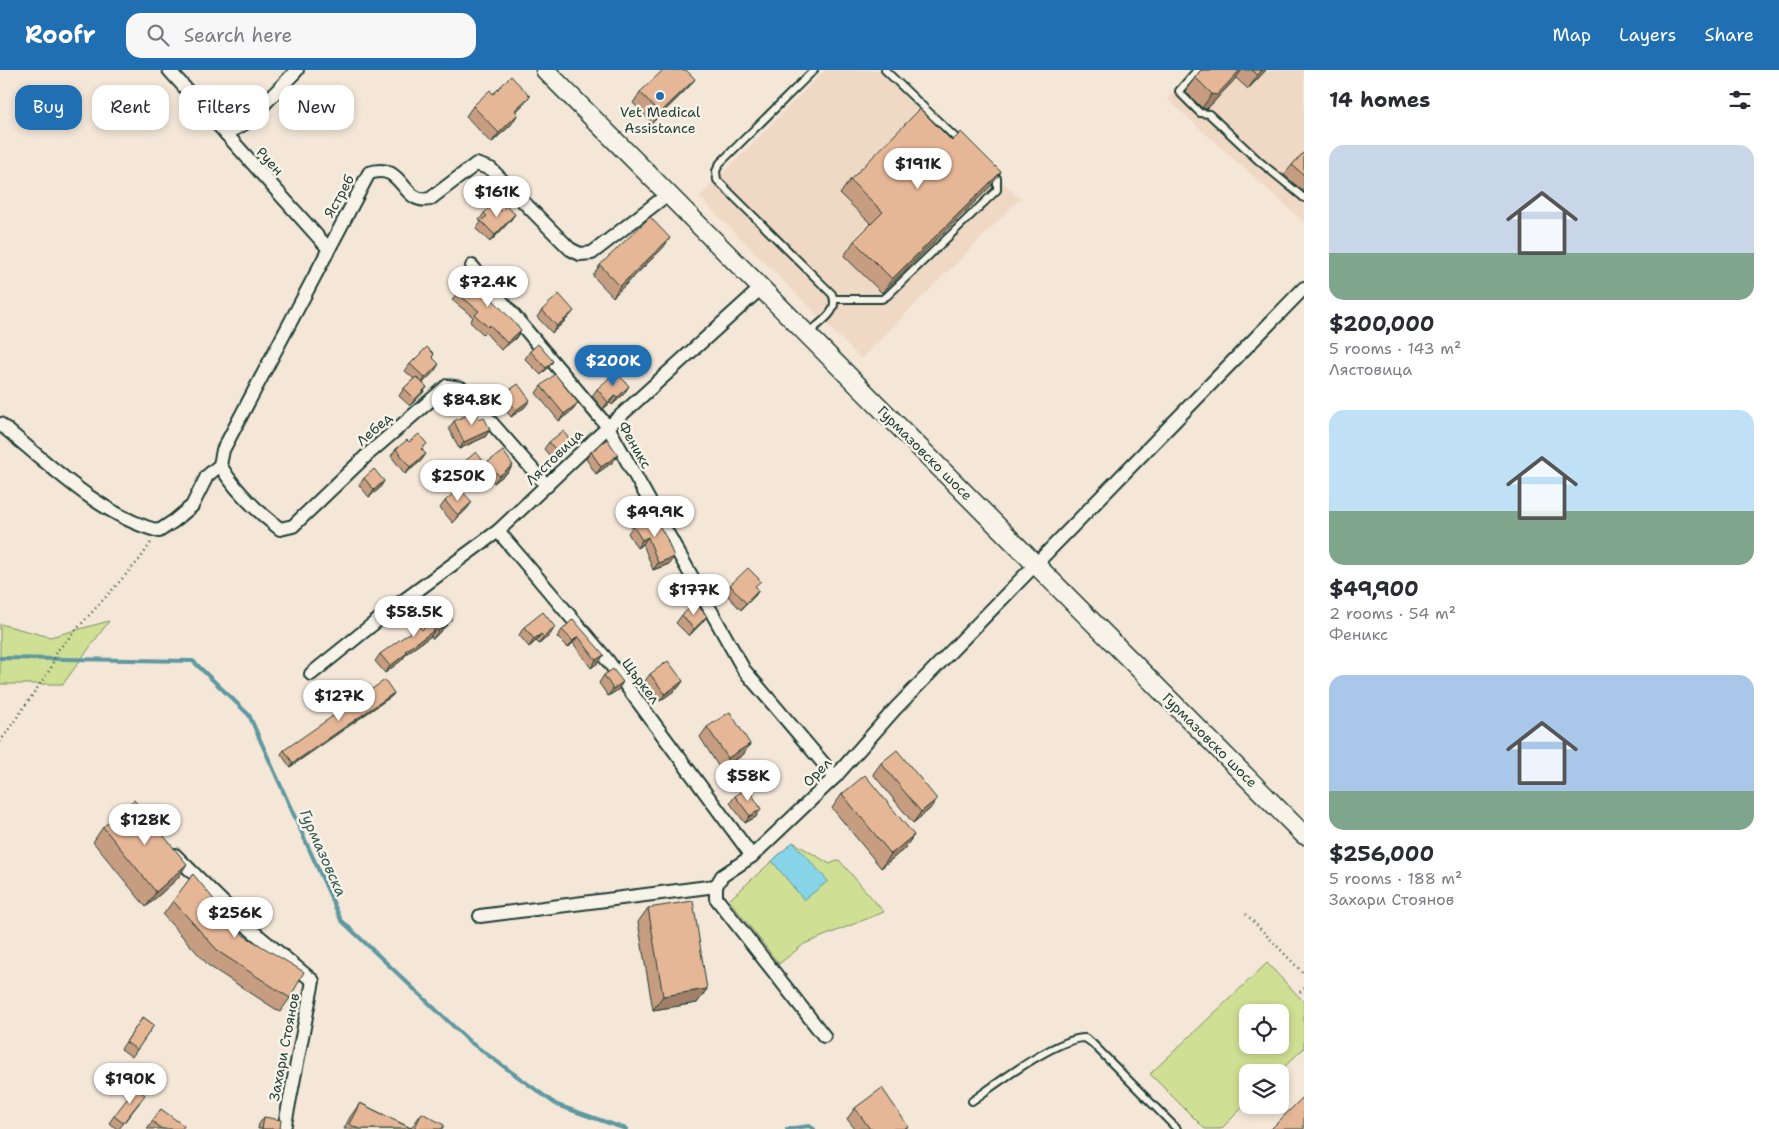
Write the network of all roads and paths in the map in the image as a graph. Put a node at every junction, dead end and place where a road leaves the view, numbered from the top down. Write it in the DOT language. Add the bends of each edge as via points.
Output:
graph roads {
  1 [pos="169,70"];
  2 [pos="297,70"];
  3 [pos="545,70"];
  4 [pos="814,70"];
  5 [pos="885,70"];
  6 [pos="1197,70"];
  7 [pos="226,134"];
  8 [pos="969,151"];
  9 [pos="983,164"];
  10 [pos="668,194"];
  11 [pos="1304,198"];
  12 [pos="328,248"];
  13 [pos="472,266"];
  14 [pos="761,288"];
  15 [pos="1304,288"];
  16 [pos="834,299"];
  17 [pos="807,334"];
  18 [pos="0,424"];
  19 [pos="608,427"];
  20 [pos="220,465"];
  21 [pos="547,486"];
  22 [pos="159,531"];
  23 [pos="498,531"];
  24 [pos="1036,565"];
  25 [pos="311,674"];
  26 [pos="0,742"];
  27 [pos="835,776"];
  28 [pos="1304,836"];
  29 [pos="169,848"];
  30 [pos="752,856"];
  31 [pos="716,886"];
  32 [pos="1246,914"];
  33 [pos="480,916"];
  34 [pos="1304,974"];
  35 [pos="1304,988"];
  36 [pos="1300,992"];
  37 [pos="824,1036"];
  38 [pos="972,1101"];
  39 [pos="284,1129"];
  40 [pos="1177,1129"];
  1 -- 7 [label="street, Руен"];
  2 -- 7 [label="street" via="247,122"];
  3 -- 10 [label="street, Гурмазовско шосе"];
  4 -- 16 [label="lane" via="720,163 716,172 718,180"];
  5 -- 8 [label="lane"];
  6 -- 11 [label="lane" via="1180,93 1200,113 1209,114"];
  7 -- 12 [label="street, Руен"];
  9 -- 16 [label="lane" via="997,178 997,190 887,296 882,299"];
  10 -- 12 [label="street, Ястреб" via="592,253 580,254 570,249 491,169 476,164 430,199 422,200 414,197 391,172 380,169 369,173"];
  10 -- 14 [label="street, Гурмазовско шосе"];
  12 -- 20 [label="street, Ястреб" via="223,450"];
  13 -- 19 [label="street, Феникс"];
  14 -- 17 [label="street, Гурмазовско шосе"];
  14 -- 19 [label="street, Лястовица"];
  15 -- 24 [label="street, Орел"];
  16 -- 17 [label="lane" via="832,311"];
  17 -- 24 [label="street, Гурмазовско шосе"];
  18 -- 22 [label="street" via="91,498 130,522"];
  19 -- 21 [label="street, Лястовица"];
  19 -- 27 [label="street, Феникс" via="744,670"];
  20 -- 21 [label="street, Лебед" via="228,478 271,522 280,529 293,526 446,386 461,388"];
  20 -- 22 [label="street" via="207,476 192,506"];
  21 -- 23 [label="street, Лястовица"];
  22 -- 26 [label="path" via="140,559 57,653"];
  23 -- 25 [label="street, Лястовица"];
  23 -- 30 [label="street, Щъркел" via="608,661"];
  24 -- 27 [label="street, Орел" via="895,709"];
  24 -- 28 [label="street, Гурмазовско шосе"];
  27 -- 30 [label="street, Орел"];
  29 -- 39 [label="street, Захари Стоянов" via="250,929 313,981"];
  30 -- 31 [label="street, Орел" via="722,876"];
  31 -- 33 [label="street"];
  31 -- 37 [label="street" via="716,898"];
  32 -- 34 [label="path"];
  35 -- 36 [label="path"];
  38 -- 40 [label="lane" via="1051,1050 1071,1040 1085,1038"];
}
